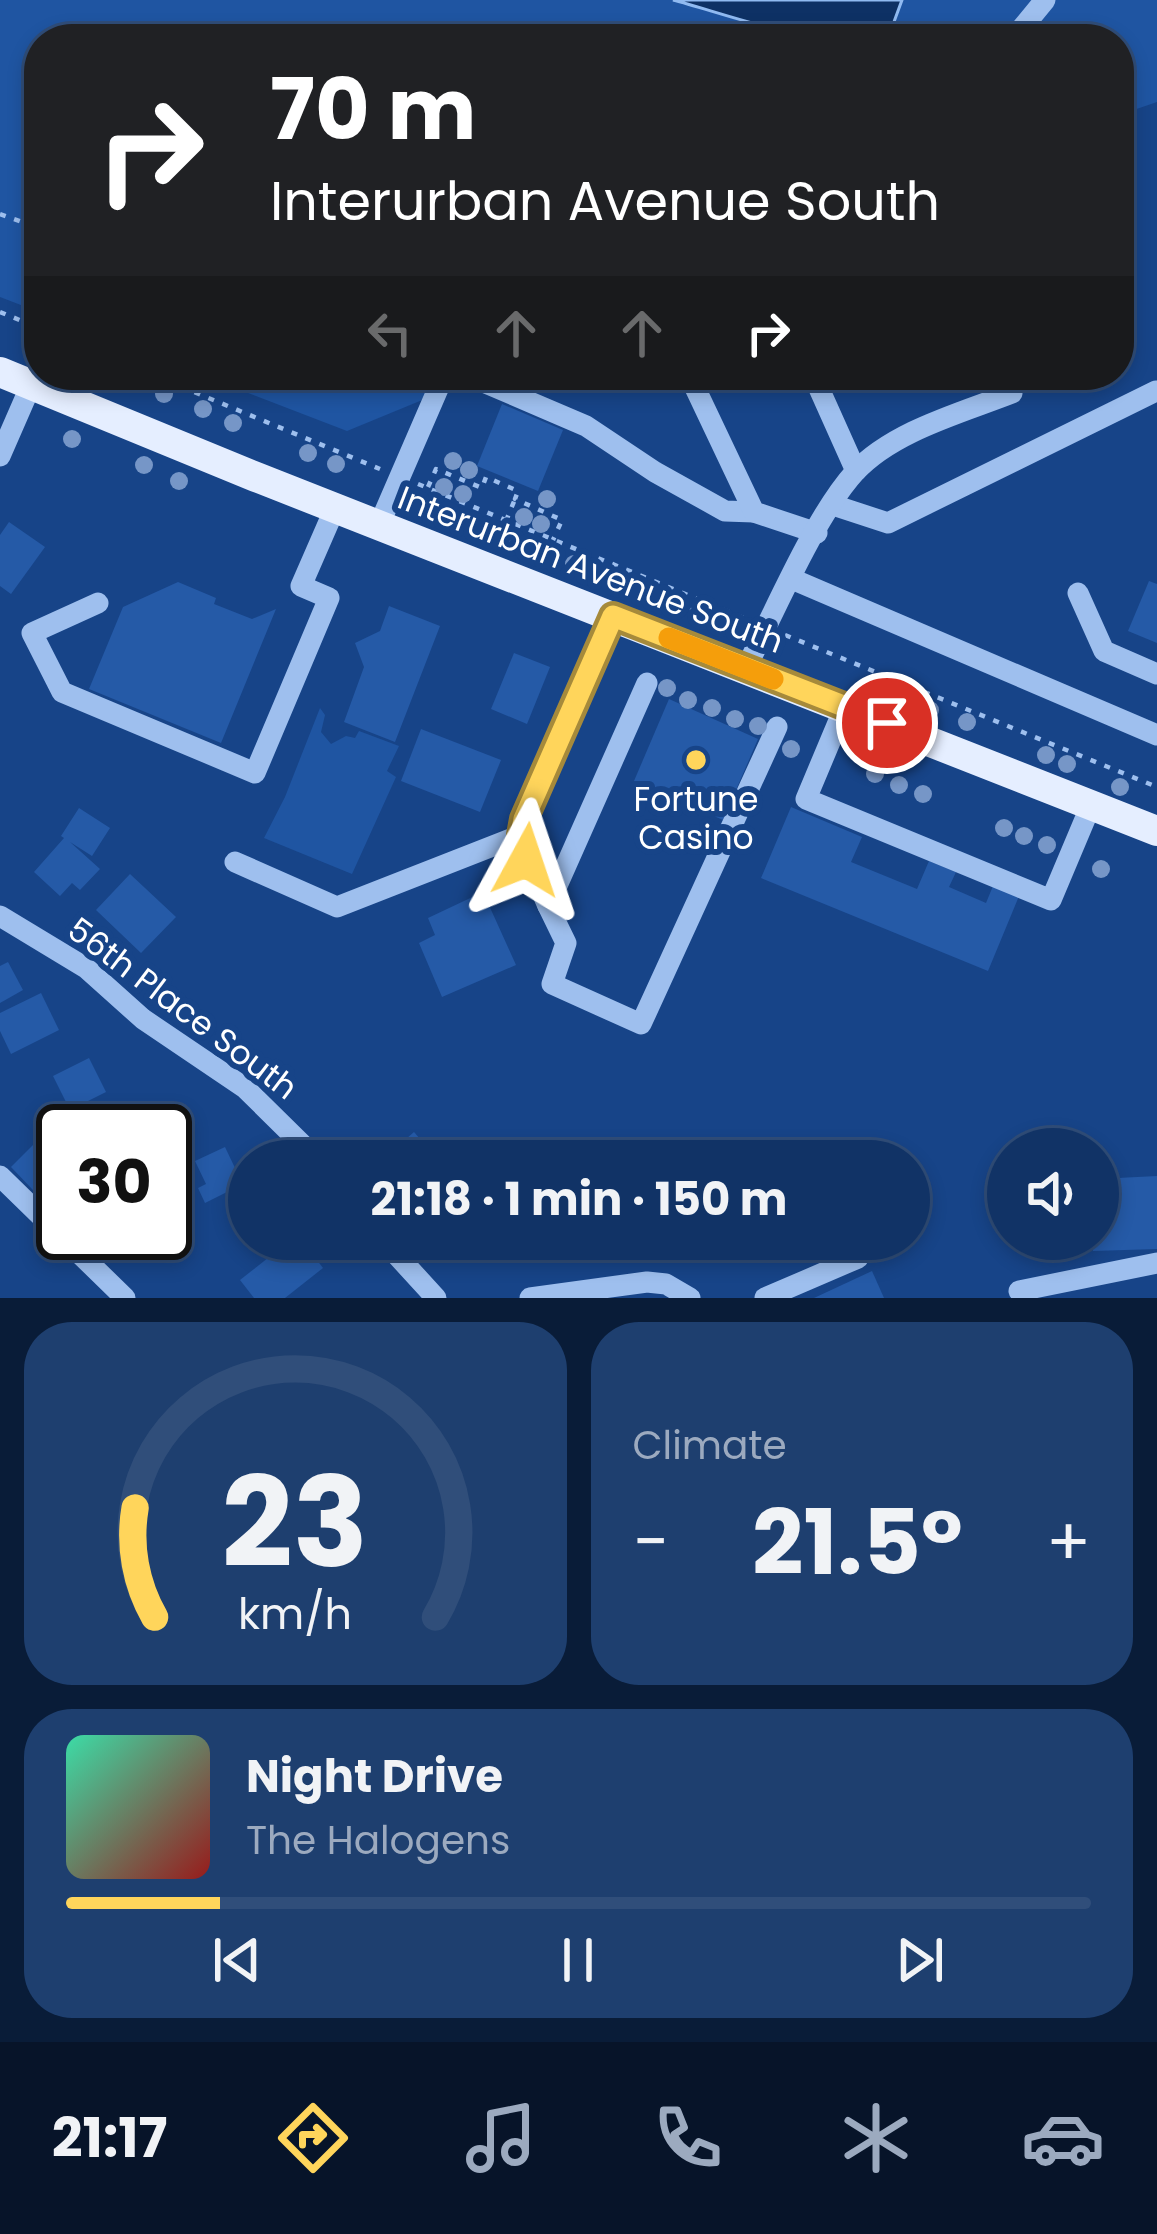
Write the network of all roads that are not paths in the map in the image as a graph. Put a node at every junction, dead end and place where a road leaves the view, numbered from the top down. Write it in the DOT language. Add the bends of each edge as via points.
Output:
graph roads {
  1 [pos="1045,0"];
  2 [pos="1025,24"];
  3 [pos="29,390"];
  4 [pos="43,390"];
  5 [pos="437,390"];
  6 [pos="502,390"];
  7 [pos="696,390"];
  8 [pos="820,390"];
  9 [pos="1012,392"];
  10 [pos="1156,392"];
  11 [pos="0,456"];
  12 [pos="856,471"];
  13 [pos="833,505"];
  14 [pos="334,508"];
  15 [pos="754,512"];
  16 [pos="379,525"];
  17 [pos="817,533"];
  18 [pos="792,579"];
  19 [pos="1078,593"];
  20 [pos="98,603"];
  21 [pos="613,616"];
  22 [pos="746,668"];
  23 [pos="1157,674"];
  24 [pos="646,683"];
  25 [pos="844,706"];
  26 [pos="777,727"];
  27 [pos="1157,735"];
  28 [pos="1091,805"];
  29 [pos="1157,831"];
  30 [pos="521,835"];
  31 [pos="235,862"];
  32 [pos="548,906"];
  33 [pos="0,916"];
  34 [pos="298,1140"];
  35 [pos="0,1176"];
  36 [pos="401,1260"];
  37 [pos="853,1260"];
  38 [pos="1157,1263"];
  39 [pos="1018,1291"];
  40 [pos="687,1296"];
  41 [pos="125,1298"];
  42 [pos="436,1298"];
  43 [pos="530,1298"];
  44 [pos="765,1298"];
  1 -- 2 [label="street"];
  3 -- 11 [label="street"];
  4 -- 14 [label="main road, Interurban Avenue South"];
  5 -- 16 [label="street"];
  6 -- 15 [label="street" via="586,426 725,511"];
  7 -- 15 [label="street"];
  8 -- 12 [label="street"];
  9 -- 12 [label="street" via="897,441"];
  10 -- 13 [label="street" via="888,523"];
  12 -- 13 [label="street"];
  13 -- 17 [label="street"];
  14 -- 16 [label="main road, Interurban Avenue South"];
  14 -- 20 [label="street" via="301,586 329,598 255,773 62,692 32,633"];
  15 -- 17 [label="street"];
  16 -- 21 [label="main road, Interurban Avenue South"];
  17 -- 18 [label="street"];
  18 -- 22 [label="street"];
  18 -- 27 [label="street"];
  19 -- 23 [label="street" via="1104,651"];
  21 -- 22 [label="main road, Interurban Avenue South"];
  21 -- 30 [label="street"];
  22 -- 25 [label="main road, Interurban Avenue South"];
  24 -- 32 [label="street"];
  25 -- 28 [label="main road, Interurban Avenue South"];
  25 -- 28 [label="street" via="806,799 1051,900"];
  26 -- 32 [label="street" via="641,1024 551,984 566,943"];
  28 -- 29 [label="main road, Interurban Avenue South"];
  30 -- 31 [label="street" via="337,907"];
  30 -- 32 [label="street"];
  33 -- 34 [label="street, 56th Place South" via="86,968 143,1019 245,1088"];
  35 -- 41 [label="street"];
  36 -- 42 [label="street"];
  37 -- 44 [label="street"];
  38 -- 39 [label="street"];
  40 -- 43 [label="street" via="647,1282"];
}
